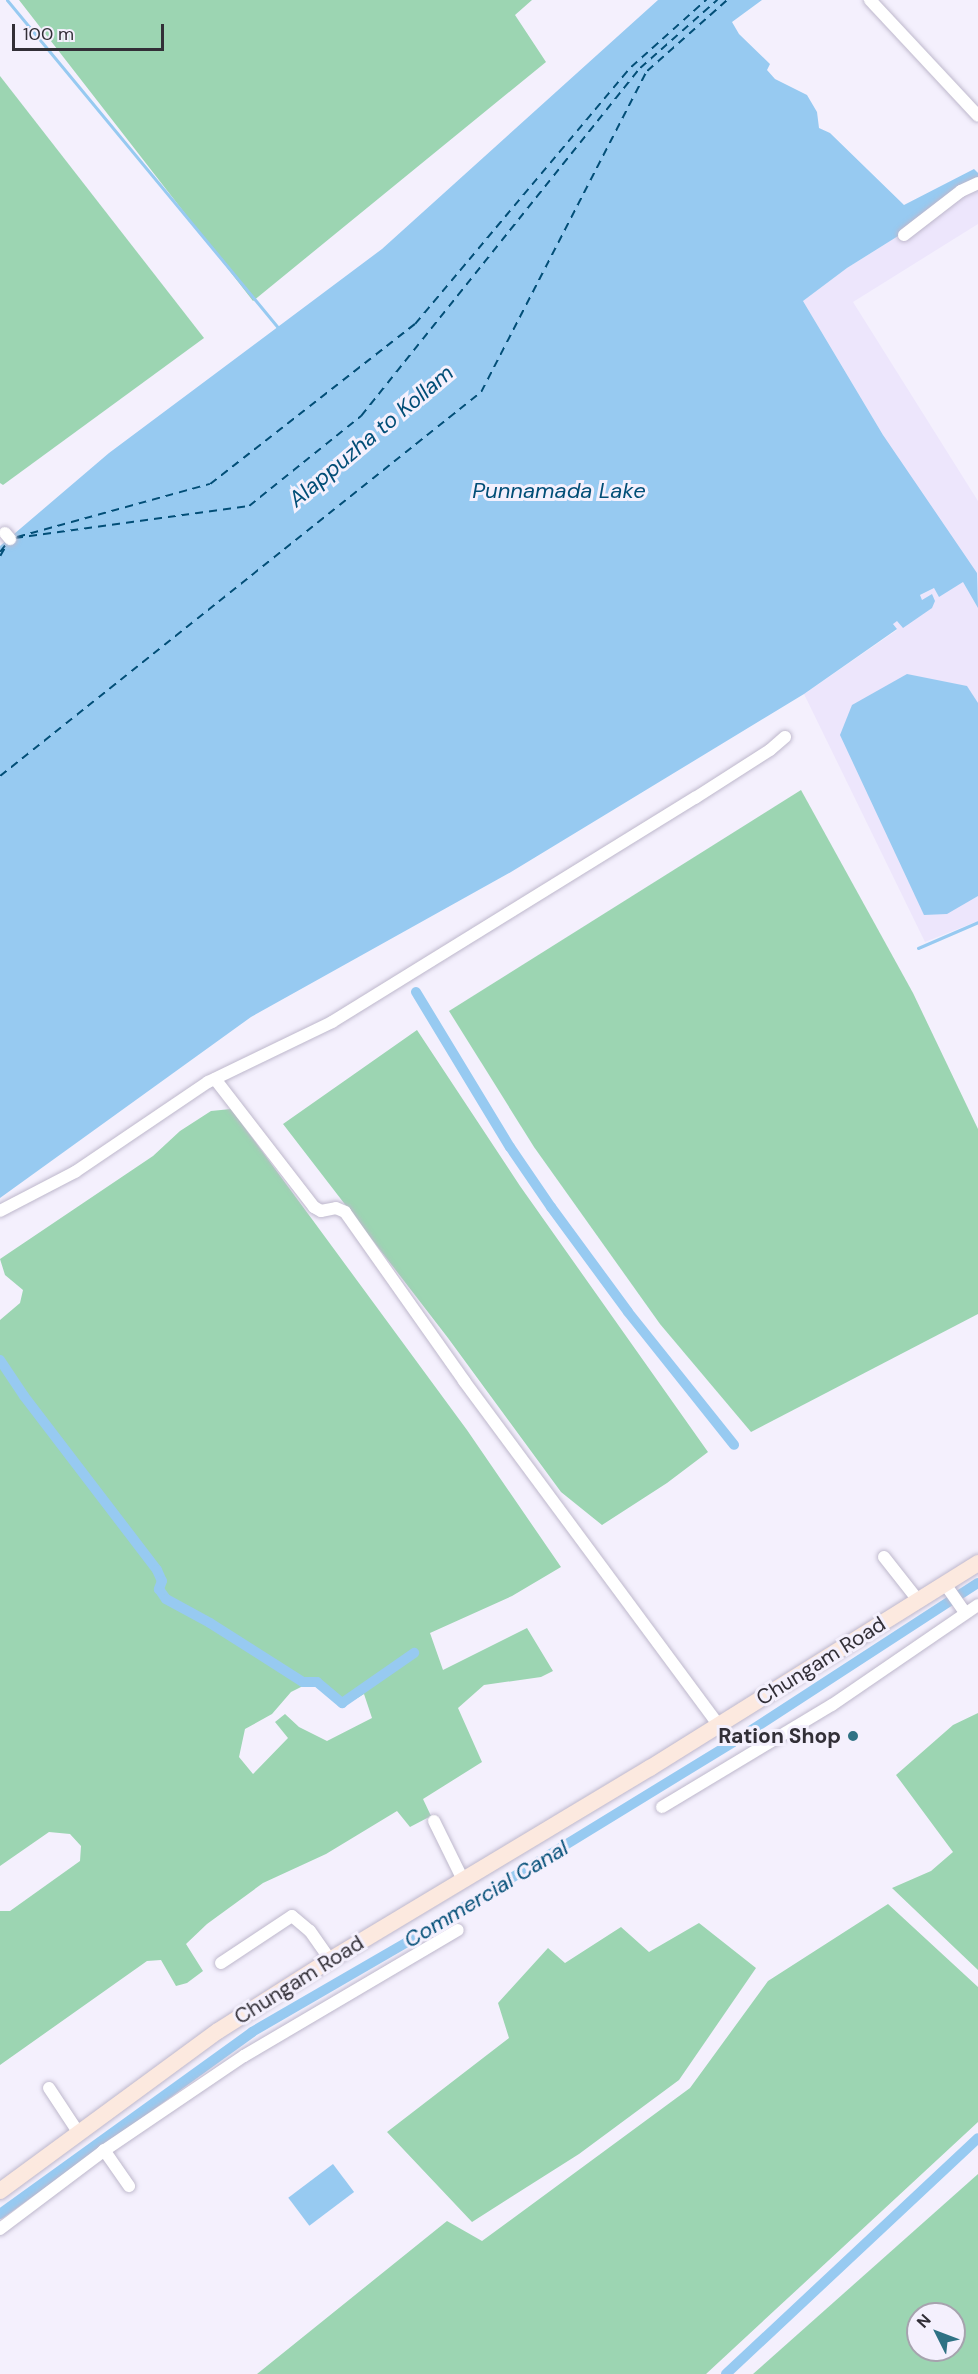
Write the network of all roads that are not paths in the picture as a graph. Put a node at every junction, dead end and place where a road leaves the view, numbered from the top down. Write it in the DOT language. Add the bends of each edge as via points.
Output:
graph roads {
  1 [pos="870,0"];
  2 [pos="978,116"];
  3 [pos="978,183"];
  4 [pos="904,236"];
  5 [pos="785,737"];
  6 [pos="215,1078"];
  7 [pos="0,1211"];
  8 [pos="884,1557"];
  9 [pos="978,1563"];
  10 [pos="948,1587"];
  11 [pos="918,1600"];
  12 [pos="978,1605"];
  13 [pos="965,1611"];
  14 [pos="719,1725"];
  15 [pos="663,1807"];
  16 [pos="434,1821"];
  17 [pos="463,1880"];
  18 [pos="458,1930"];
  19 [pos="330,1960"];
  20 [pos="221,1963"];
  21 [pos="49,2088"];
  22 [pos="78,2132"];
  23 [pos="104,2150"];
  24 [pos="129,2186"];
  25 [pos="0,2191"];
  26 [pos="0,2229"];
  1 -- 2 [label="street"];
  3 -- 4 [label="street" via="961,191"];
  5 -- 6 [label="street" via="695,798 332,1022"];
  6 -- 7 [label="street" via="75,1172"];
  6 -- 14 [label="street" via="314,1207 345,1212 464,1381"];
  8 -- 11 [label="street"];
  9 -- 10 [label="main road, Chungam Road"];
  10 -- 11 [label="main road, Chungam Road"];
  10 -- 13 [label="street"];
  11 -- 14 [label="main road, Chungam Road"];
  12 -- 13 [label="street"];
  13 -- 15 [label="street" via="832,1705"];
  14 -- 17 [label="main road, Chungam Road"];
  16 -- 17 [label="street"];
  17 -- 19 [label="main road, Chungam Road"];
  18 -- 23 [label="street" via="244,2056"];
  19 -- 20 [label="street" via="310,1931 292,1916"];
  19 -- 22 [label="main road, Chungam Road" via="218,2031"];
  21 -- 22 [label="street"];
  22 -- 25 [label="main road, Chungam Road"];
  23 -- 24 [label="street"];
  23 -- 26 [label="street"];
}
